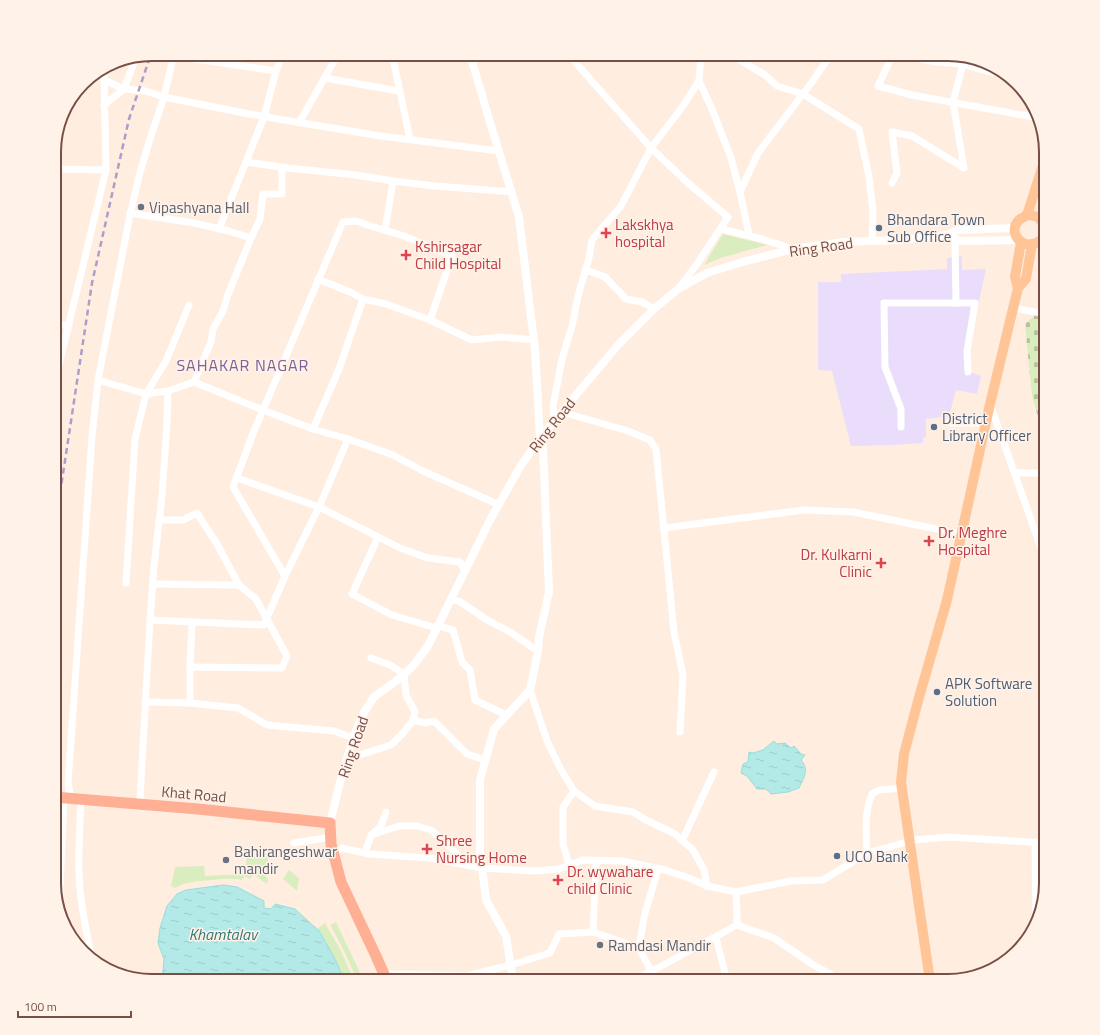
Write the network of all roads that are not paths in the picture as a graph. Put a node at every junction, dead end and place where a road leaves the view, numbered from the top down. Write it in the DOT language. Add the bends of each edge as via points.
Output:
graph roads {
  1 [pos="173,61"];
  2 [pos="210,61"];
  3 [pos="280,61"];
  4 [pos="334,61"];
  5 [pos="393,61"];
  6 [pos="472,61"];
  7 [pos="574,61"];
  8 [pos="700,61"];
  9 [pos="741,61"];
  10 [pos="826,61"];
  11 [pos="890,61"];
  12 [pos="932,61"];
  13 [pos="134,63"];
  14 [pos="962,64"];
  15 [pos="276,72"];
  16 [pos="991,72"];
  17 [pos="104,75"];
  18 [pos="325,78"];
  19 [pos="104,80"];
  20 [pos="699,81"];
  21 [pos="124,90"];
  22 [pos="399,92"];
  23 [pos="803,94"];
  24 [pos="164,97"];
  25 [pos="953,102"];
  26 [pos="104,105"];
  27 [pos="264,117"];
  28 [pos="1032,117"];
  29 [pos="299,123"];
  30 [pos="410,139"];
  31 [pos="651,148"];
  32 [pos="499,151"];
  33 [pos="246,162"];
  34 [pos="282,167"];
  35 [pos="61,169"];
  36 [pos="106,170"];
  37 [pos="1039,178"];
  38 [pos="393,181"];
  39 [pos="892,183"];
  40 [pos="512,192"];
  41 [pos="740,192"];
  42 [pos="130,213"];
  43 [pos="1027,215"];
  44 [pos="1039,219"];
  45 [pos="1014,228"];
  46 [pos="219,229"];
  47 [pos="721,229"];
  48 [pos="385,230"];
  49 [pos="748,235"];
  50 [pos="947,235"];
  51 [pos="251,238"];
  52 [pos="955,239"];
  53 [pos="872,241"];
  54 [pos="1020,241"];
  55 [pos="1039,241"];
  56 [pos="1032,244"];
  57 [pos="793,249"];
  58 [pos="586,270"];
  59 [pos="318,279"];
  60 [pos="1018,288"];
  61 [pos="678,289"];
  62 [pos="363,299"];
  63 [pos="956,303"];
  64 [pos="189,305"];
  65 [pos="1013,308"];
  66 [pos="654,310"];
  67 [pos="1039,313"];
  68 [pos="430,320"];
  69 [pos="61,325"];
  70 [pos="69,326"];
  71 [pos="534,340"];
  72 [pos="61,354"];
  73 [pos="968,372"];
  74 [pos="98,380"];
  75 [pos="194,382"];
  76 [pos="168,391"];
  77 [pos="146,394"];
  78 [pos="990,404"];
  79 [pos="263,410"];
  80 [pos="562,412"];
  81 [pos="554,422"];
  82 [pos="949,423"];
  83 [pos="986,423"];
  84 [pos="901,427"];
  85 [pos="314,429"];
  86 [pos="540,438"];
  87 [pos="348,439"];
  88 [pos="1014,473"];
  89 [pos="1039,473"];
  90 [pos="237,478"];
  91 [pos="498,506"];
  92 [pos="319,507"];
  93 [pos="159,520"];
  94 [pos="664,528"];
  95 [pos="962,534"];
  96 [pos="378,537"];
  97 [pos="1039,543"];
  98 [pos="465,571"];
  99 [pos="285,576"];
  100 [pos="126,583"];
  101 [pos="153,584"];
  102 [pos="239,585"];
  103 [pos="451,600"];
  104 [pos="267,618"];
  105 [pos="150,620"];
  106 [pos="192,622"];
  107 [pos="438,626"];
  108 [pos="538,651"];
  109 [pos="371,658"];
  110 [pos="190,667"];
  111 [pos="404,674"];
  112 [pos="530,690"];
  113 [pos="145,702"];
  114 [pos="190,703"];
  115 [pos="506,715"];
  116 [pos="414,719"];
  117 [pos="680,732"];
  118 [pos="353,738"];
  119 [pos="347,759"];
  120 [pos="485,760"];
  121 [pos="714,772"];
  122 [pos="902,788"];
  123 [pos="574,791"];
  124 [pos="68,798"];
  125 [pos="141,804"];
  126 [pos="386,812"];
  127 [pos="330,823"];
  128 [pos="371,835"];
  129 [pos="331,837"];
  130 [pos="682,841"];
  131 [pos="910,841"];
  132 [pos="1035,842"];
  133 [pos="1039,842"];
  134 [pos="294,843"];
  135 [pos="333,853"];
  136 [pos="365,853"];
  137 [pos="867,853"];
  138 [pos="596,861"];
  139 [pos="467,865"];
  140 [pos="568,865"];
  141 [pos="482,868"];
  142 [pos="658,869"];
  143 [pos="61,884"];
  144 [pos="707,886"];
  145 [pos="736,892"];
  146 [pos="1036,906"];
  147 [pos="737,925"];
  148 [pos="593,932"];
  149 [pos="716,937"];
  150 [pos="639,948"];
  151 [pos="90,949"];
  152 [pos="511,965"];
  153 [pos="652,971"];
  154 [pos="384,974"];
  155 [pos="474,974"];
  156 [pos="512,974"];
  157 [pos="646,974"];
  158 [pos="726,974"];
  159 [pos="830,974"];
  160 [pos="929,974"];
  1 -- 24 [label="street"];
  2 -- 15 [label="street"];
  3 -- 15 [label="street"];
  4 -- 18 [label="street"];
  5 -- 22 [label="street"];
  6 -- 32 [label="street"];
  7 -- 31 [label="street"];
  8 -- 20 [label="street"];
  9 -- 23 [label="street" via="765,75 777,86"];
  10 -- 23 [label="street"];
  11 -- 25 [label="street" via="878,86"];
  12 -- 14 [label="street"];
  13 -- 21 [label="street"];
  14 -- 16 [label="street"];
  14 -- 25 [label="street"];
  15 -- 27 [label="street"];
  17 -- 19 [label="street"];
  18 -- 22 [label="street"];
  18 -- 29 [label="street"];
  19 -- 21 [label="street"];
  19 -- 26 [label="street"];
  20 -- 31 [label="street"];
  20 -- 41 [label="street" via="731,158"];
  21 -- 24 [label="street" via="146,91"];
  21 -- 26 [label="street"];
  22 -- 30 [label="street"];
  23 -- 41 [label="street" via="758,153"];
  23 -- 53 [label="street" via="859,129 870,184 873,211"];
  24 -- 27 [label="street"];
  24 -- 42 [label="street" via="141,168"];
  25 -- 28 [label="street"];
  25 -- 39 [label="street" via="964,168 912,136 892,132 897,173"];
  26 -- 36 [label="street"];
  27 -- 29 [label="street"];
  27 -- 33 [label="street"];
  29 -- 30 [label="street"];
  30 -- 32 [label="street"];
  31 -- 47 [label="street" via="728,217"];
  31 -- 58 [label="street" via="621,206 592,240"];
  32 -- 40 [label="street"];
  33 -- 34 [label="street"];
  33 -- 46 [label="street"];
  34 -- 38 [label="street"];
  34 -- 51 [label="street" via="282,194 263,194 260,219"];
  35 -- 36 [label="street"];
  36 -- 70 [label="street"];
  37 -- 43 [label="main road"];
  38 -- 40 [label="street"];
  38 -- 48 [label="street"];
  40 -- 71 [label="street" via="520,217"];
  41 -- 49 [label="street"];
  42 -- 46 [label="street"];
  42 -- 74 [label="street"];
  43 -- 44 [label="main road"];
  43 -- 45 [label="main road" via="1018,220"];
  45 -- 50 [label="street, Ring Road" via="958,230"];
  45 -- 54 [label="main road" via="1014,233"];
  46 -- 51 [label="street"];
  47 -- 49 [label="street"];
  47 -- 61 [label="street"];
  48 -- 59 [label="street" via="356,221 343,222"];
  48 -- 68 [label="street" via="452,256"];
  49 -- 57 [label="street"];
  50 -- 52 [label="street"];
  50 -- 53 [label="street, Ring Road"];
  51 -- 75 [label="street"];
  52 -- 54 [label="street"];
  52 -- 63 [label="street"];
  53 -- 57 [label="street, Ring Road"];
  54 -- 56 [label="main road"];
  54 -- 60 [label="main road" via="1014,277"];
  55 -- 56 [label="main road"];
  56 -- 60 [label="main road" via="1026,279"];
  57 -- 61 [label="street, Ring Road" via="707,273"];
  58 -- 66 [label="street" via="605,277 626,299 642,302"];
  58 -- 81 [label="street" via="562,359 553,406"];
  59 -- 62 [label="street"];
  59 -- 79 [label="street"];
  60 -- 65 [label="main road"];
  61 -- 66 [label="street, Ring Road"];
  62 -- 68 [label="street" via="386,304"];
  62 -- 85 [label="street" via="339,369"];
  63 -- 73 [label="street" via="975,303 967,351"];
  63 -- 84 [label="street" via="884,303 885,367 901,409"];
  64 -- 77 [label="street" via="166,361"];
  65 -- 67 [label="street"];
  65 -- 78 [label="main road"];
  66 -- 80 [label="street, Ring Road" via="618,345"];
  68 -- 71 [label="street" via="472,340 501,337"];
  69 -- 70 [label="street"];
  70 -- 72 [label="street"];
  71 -- 86 [label="street"];
  74 -- 77 [label="street"];
  74 -- 124 [label="street"];
  75 -- 76 [label="street"];
  75 -- 79 [label="street"];
  76 -- 77 [label="street"];
  76 -- 93 [label="street"];
  77 -- 100 [label="street" via="135,439"];
  78 -- 83 [label="main road"];
  78 -- 88 [label="street"];
  79 -- 85 [label="street"];
  79 -- 90 [label="street"];
  80 -- 81 [label="street, Ring Road"];
  80 -- 94 [label="street" via="650,440 656,449"];
  81 -- 86 [label="street, Ring Road"];
  82 -- 83 [label="street"];
  83 -- 95 [label="main road"];
  85 -- 87 [label="street"];
  86 -- 91 [label="street, Ring Road"];
  86 -- 108 [label="street" via="543,447 549,592"];
  87 -- 91 [label="street" via="393,455"];
  87 -- 92 [label="street"];
  88 -- 89 [label="street"];
  88 -- 97 [label="street"];
  90 -- 92 [label="street"];
  90 -- 99 [label="street" via="233,487"];
  91 -- 98 [label="street, Ring Road"];
  92 -- 96 [label="street"];
  92 -- 99 [label="street"];
  93 -- 101 [label="street"];
  93 -- 102 [label="street" via="183,520 197,514"];
  94 -- 95 [label="street" via="804,510 853,512"];
  94 -- 117 [label="street" via="674,632 683,675"];
  95 -- 122 [label="main road" via="947,600 904,754"];
  96 -- 98 [label="street" via="428,558 460,562"];
  96 -- 107 [label="street" via="352,594 392,615 433,627"];
  98 -- 103 [label="street, Ring Road"];
  99 -- 104 [label="street"];
  101 -- 102 [label="street"];
  101 -- 105 [label="street"];
  102 -- 104 [label="street" via="256,599"];
  103 -- 107 [label="street, Ring Road"];
  103 -- 108 [label="street" via="459,601"];
  104 -- 106 [label="street" via="264,625"];
  104 -- 110 [label="street" via="287,656 282,668"];
  105 -- 106 [label="street"];
  105 -- 113 [label="street"];
  106 -- 110 [label="street"];
  107 -- 111 [label="street, Ring Road" via="428,646"];
  107 -- 115 [label="street" via="453,630 462,662 470,670 475,700"];
  108 -- 112 [label="street"];
  109 -- 111 [label="street"];
  110 -- 114 [label="street"];
  111 -- 116 [label="street" via="406,695 415,712"];
  111 -- 118 [label="street, Ring Road" via="374,696"];
  112 -- 115 [label="street"];
  112 -- 123 [label="street" via="547,741"];
  113 -- 114 [label="street"];
  113 -- 125 [label="street"];
  114 -- 118 [label="street" via="238,708 266,725 334,731"];
  115 -- 120 [label="street" via="494,729"];
  116 -- 119 [label="street" via="391,745"];
  116 -- 120 [label="street" via="425,723 434,721 468,754"];
  118 -- 119 [label="street, Ring Road"];
  119 -- 127 [label="street, Ring Road"];
  120 -- 141 [label="street" via="480,780"];
  121 -- 130 [label="street"];
  122 -- 131 [label="main road"];
  122 -- 137 [label="street" via="879,790 872,794 867,811"];
  123 -- 130 [label="street" via="595,806 633,812 675,834"];
  123 -- 140 [label="street" via="563,807 563,844"];
  124 -- 125 [label="highway, Khat Road"];
  124 -- 143 [label="street"];
  124 -- 151 [label="street" via="79,850 80,888"];
  125 -- 127 [label="highway, Khat Road"];
  126 -- 128 [label="street" via="381,826"];
  127 -- 129 [label="highway"];
  128 -- 136 [label="street"];
  128 -- 139 [label="street" via="399,826 416,826 431,830"];
  129 -- 134 [label="street"];
  129 -- 135 [label="highway"];
  130 -- 144 [label="street" via="693,850 704,870"];
  131 -- 132 [label="street" via="948,837"];
  131 -- 137 [label="street"];
  131 -- 160 [label="main road"];
  132 -- 133 [label="street"];
  132 -- 146 [label="street"];
  135 -- 136 [label="street" via="342,848"];
  135 -- 154 [label="highway" via="341,882"];
  136 -- 139 [label="street" via="430,858"];
  137 -- 145 [label="street" via="823,880 791,881"];
  138 -- 140 [label="street" via="583,860"];
  138 -- 142 [label="street" via="622,862"];
  138 -- 148 [label="street"];
  139 -- 141 [label="street"];
  140 -- 141 [label="street" via="559,869 533,871"];
  141 -- 152 [label="street" via="486,900 506,936"];
  142 -- 144 [label="street"];
  142 -- 150 [label="street" via="644,916"];
  144 -- 145 [label="street"];
  145 -- 147 [label="street"];
  147 -- 149 [label="street"];
  147 -- 159 [label="street" via="774,938"];
  148 -- 150 [label="street"];
  148 -- 152 [label="street" via="559,934 550,953"];
  149 -- 153 [label="street"];
  149 -- 158 [label="street"];
  150 -- 153 [label="street"];
  152 -- 155 [label="street"];
  152 -- 156 [label="street"];
  153 -- 157 [label="street"];
}
